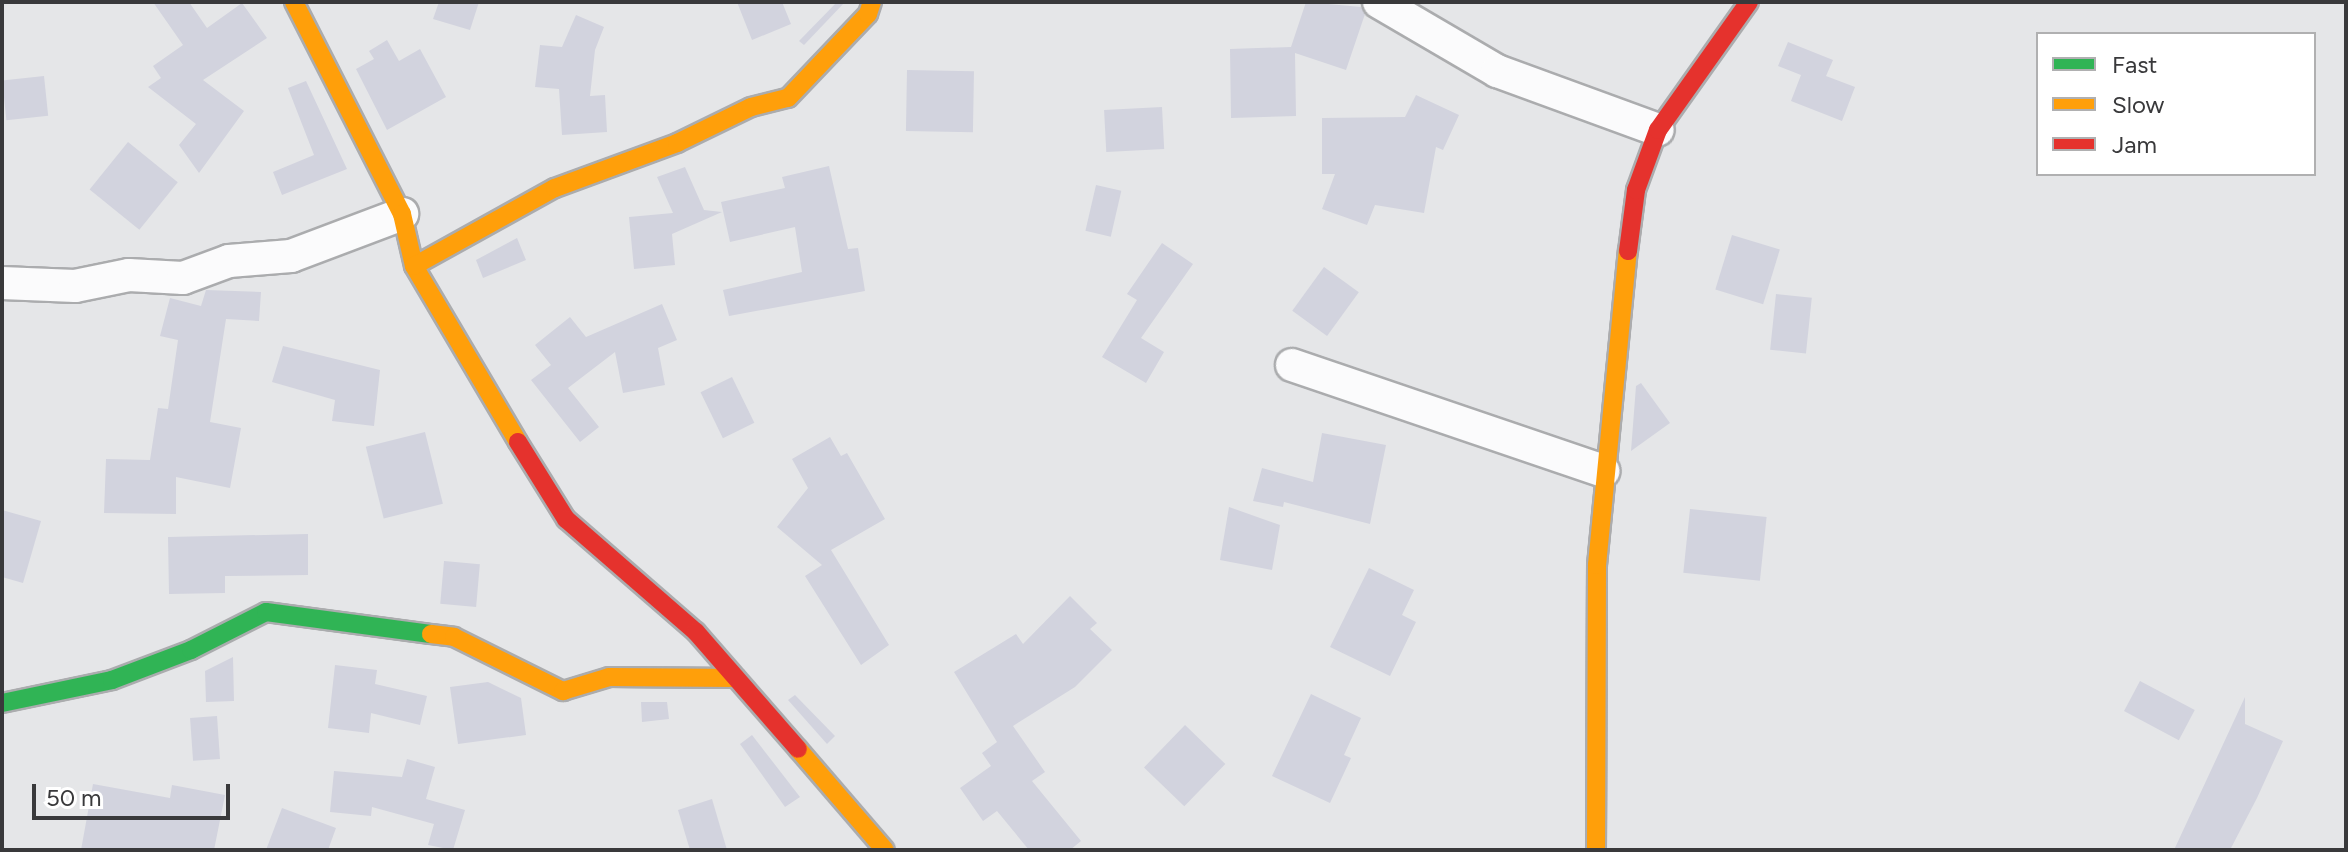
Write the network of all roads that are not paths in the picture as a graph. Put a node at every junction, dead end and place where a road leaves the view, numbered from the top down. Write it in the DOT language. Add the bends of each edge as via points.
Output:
graph roads {
  1 [pos="294,2"];
  2 [pos="872,2"];
  3 [pos="1379,2"];
  4 [pos="1749,2"];
  5 [pos="1658,130"];
  6 [pos="402,214"];
  7 [pos="414,266"];
  8 [pos="2,283"];
  9 [pos="1292,365"];
  10 [pos="1603,471"];
  11 [pos="736,678"];
  12 [pos="2,703"];
  13 [pos="885,850"];
  14 [pos="1596,850"];
  1 -- 6 [label="street"];
  2 -- 7 [label="street" via="868,14 788,98 751,107 665,148 555,188"];
  3 -- 5 [label="street" via="1497,71"];
  4 -- 5 [label="street"];
  5 -- 10 [label="street" via="1636,190"];
  6 -- 7 [label="street"];
  6 -- 8 [label="street" via="291,256 229,261 183,278 129,275 75,286"];
  7 -- 11 [label="street" via="566,519 696,632"];
  9 -- 10 [label="street"];
  10 -- 14 [label="street" via="1596,617"];
  11 -- 12 [label="street" via="609,677 563,691 454,637 266,612 191,650 112,680"];
  11 -- 13 [label="street"];
}
